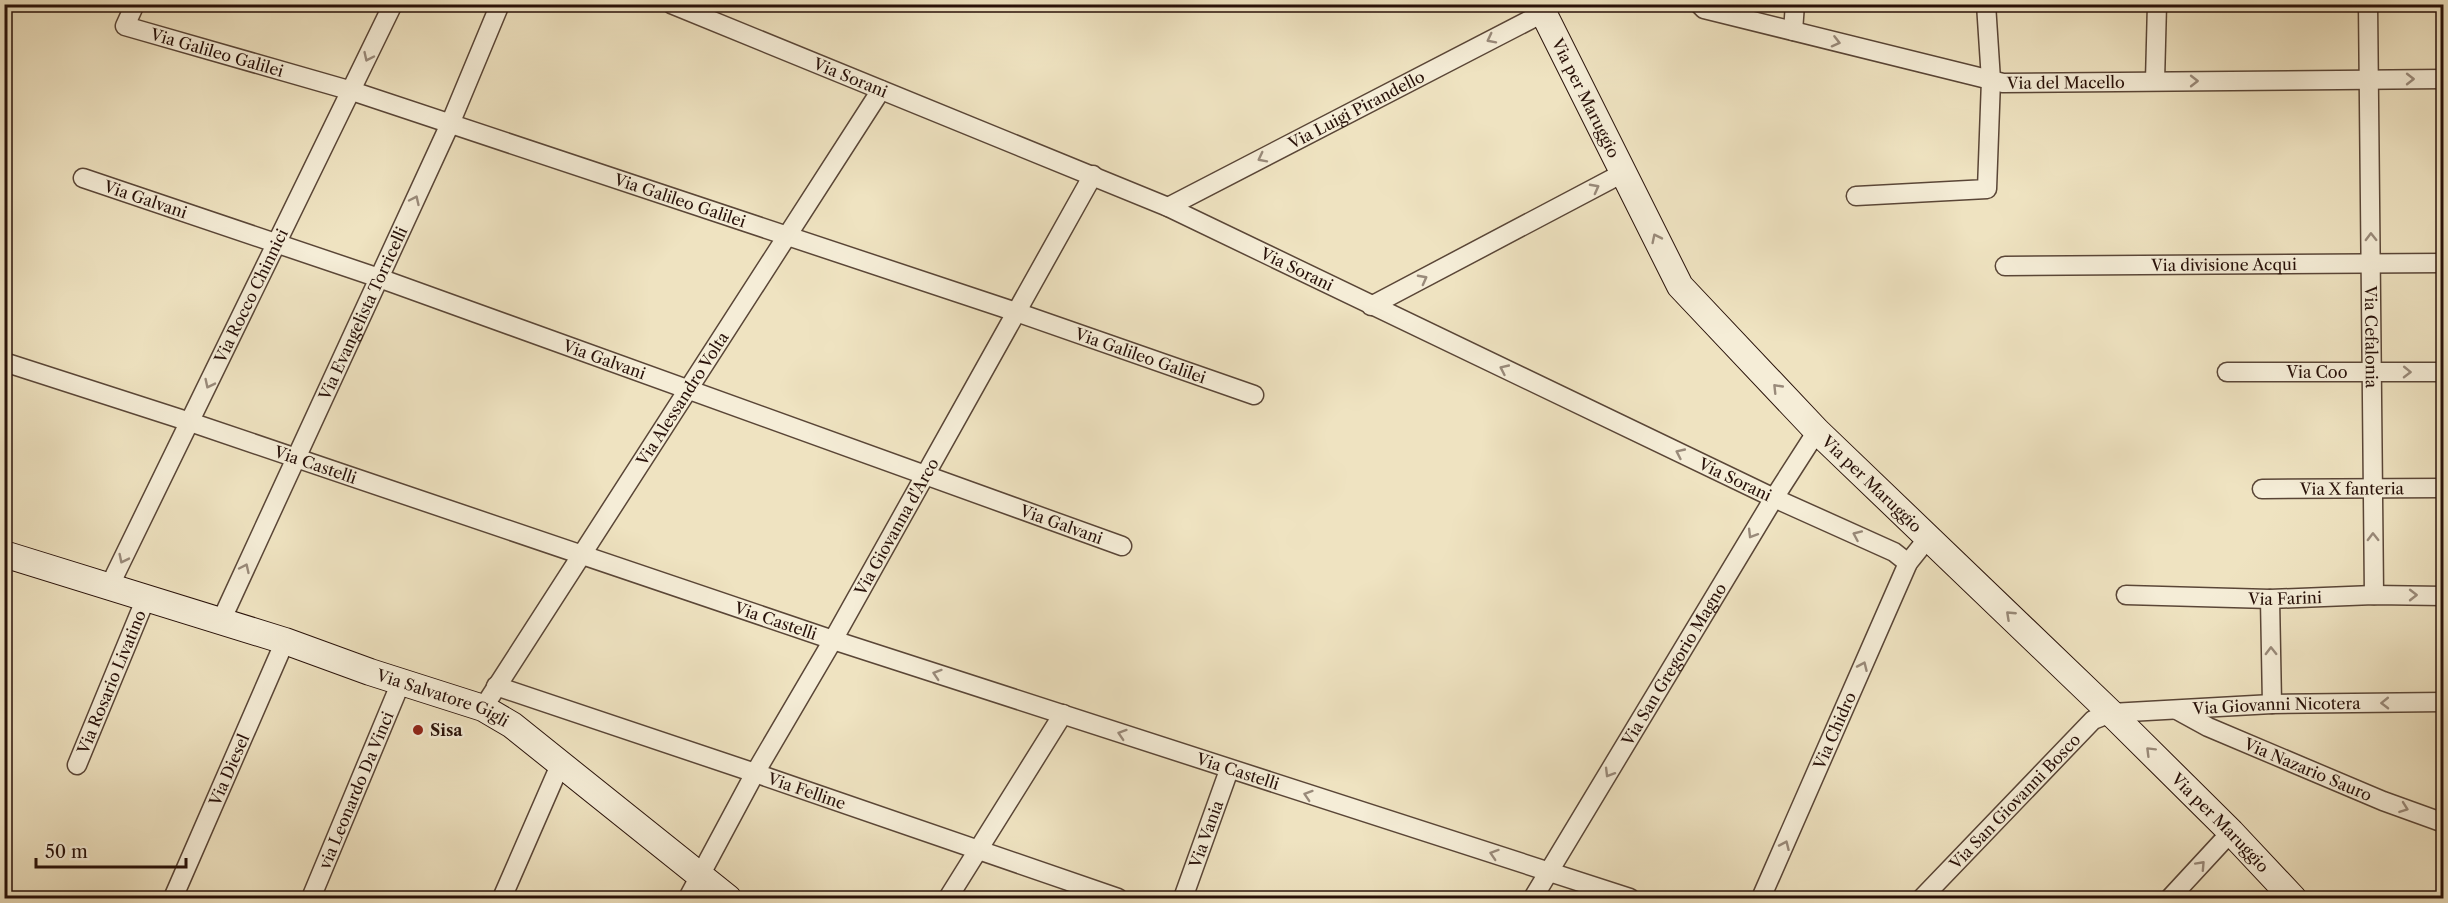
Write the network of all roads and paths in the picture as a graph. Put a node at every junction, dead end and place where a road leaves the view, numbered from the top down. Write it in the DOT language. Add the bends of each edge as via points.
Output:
graph roads {
  1 [pos="135,4"];
  2 [pos="393,4"];
  3 [pos="500,4"];
  4 [pos="1699,4"];
  5 [pos="1795,4"];
  6 [pos="1986,4"];
  7 [pos="2157,4"];
  8 [pos="2368,4"];
  9 [pos="674,5"];
  10 [pos="1541,8"];
  11 [pos="1793,31"];
  12 [pos="2444,79"];
  13 [pos="1991,80"];
  14 [pos="2369,80"];
  15 [pos="2155,81"];
  16 [pos="881,90"];
  17 [pos="352,91"];
  18 [pos="450,124"];
  19 [pos="1623,173"];
  20 [pos="1093,176"];
  21 [pos="83,178"];
  22 [pos="1856,196"];
  23 [pos="1168,207"];
  24 [pos="787,237"];
  25 [pos="277,244"];
  26 [pos="2371,263"];
  27 [pos="2444,263"];
  28 [pos="2005,266"];
  29 [pos="379,278"];
  30 [pos="1371,306"];
  31 [pos="1016,312"];
  32 [pos="4,362"];
  33 [pos="2371,371"];
  34 [pos="2227,372"];
  35 [pos="2444,372"];
  36 [pos="688,390"];
  37 [pos="1254,394"];
  38 [pos="190,422"];
  39 [pos="1817,431"];
  40 [pos="296,458"];
  41 [pos="925,476"];
  42 [pos="2262,489"];
  43 [pos="2373,489"];
  44 [pos="2444,489"];
  45 [pos="1774,498"];
  46 [pos="1928,538"];
  47 [pos="1122,546"];
  48 [pos="4,554"];
  49 [pos="581,556"];
  50 [pos="1908,563"];
  51 [pos="109,587"];
  52 [pos="2126,595"];
  53 [pos="2374,595"];
  54 [pos="2444,596"];
  55 [pos="146,598"];
  56 [pos="2270,599"];
  57 [pos="221,621"];
  58 [pos="833,640"];
  59 [pos="285,641"];
  60 [pos="401,682"];
  61 [pos="496,686"];
  62 [pos="2444,702"];
  63 [pos="2272,704"];
  64 [pos="483,708"];
  65 [pos="2177,710"];
  66 [pos="2111,713"];
  67 [pos="1063,714"];
  68 [pos="77,765"];
  69 [pos="560,765"];
  70 [pos="1229,770"];
  71 [pos="755,773"];
  72 [pos="2444,823"];
  73 [pos="2231,832"];
  74 [pos="978,851"];
  75 [pos="1549,872"];
  76 [pos="693,888"];
  77 [pos="173,898"];
  78 [pos="311,898"];
  79 [pos="502,898"];
  80 [pos="729,898"];
  81 [pos="948,898"];
  82 [pos="1118,898"];
  83 [pos="1183,898"];
  84 [pos="1533,898"];
  85 [pos="1630,898"];
  86 [pos="1761,898"];
  87 [pos="1922,898"];
  88 [pos="2170,898"];
  89 [pos="2293,898"];
  1 -- 17 [label="street, Via Galileo Galilei" via="125,26"];
  2 -- 17 [label="street, Via Rocco Chinnici, one-way"];
  3 -- 18 [label="street, Via Evangelista Torricelli"];
  4 -- 11 [label="street, Via del Macello" via="1704,9"];
  5 -- 11 [label="street"];
  6 -- 13 [label="street"];
  7 -- 15 [label="street"];
  8 -- 14 [label="street, Via Cefalonia"];
  9 -- 16 [label="street, Via Sorani"];
  10 -- 19 [label="street, Via per Maruggio"];
  10 -- 23 [label="street, Via Luigi Pirandello, one-way"];
  11 -- 13 [label="street, Via del Macello, one-way"];
  14 -- 12 [label="street, Via del Macello, one-way"];
  13 -- 15 [label="street, Via del Macello"];
  13 -- 22 [label="street" via="1987,189"];
  15 -- 14 [label="street, Via del Macello, one-way"];
  26 -- 14 [label="street, Via Cefalonia, one-way"];
  16 -- 20 [label="street, Via Sorani"];
  16 -- 24 [label="street, Via Alessandro Volta"];
  17 -- 18 [label="street, Via Galileo Galilei"];
  17 -- 25 [label="street, Via Rocco Chinnici"];
  18 -- 24 [label="street, Via Galileo Galilei"];
  29 -- 18 [label="street, Via Evangelista Torricelli, one-way"];
  30 -- 19 [label="street, one-way"];
  39 -- 19 [label="street, Via per Maruggio, one-way" via="1680,286"];
  20 -- 23 [label="street, Via Sorani"];
  20 -- 31 [label="street, Via Giovanna d'Arco"];
  21 -- 25 [label="street, Via Galvani"];
  23 -- 30 [label="street, Via Sorani"];
  24 -- 31 [label="street, Via Galileo Galilei"];
  24 -- 36 [label="street, Via Alessandro Volta"];
  25 -- 29 [label="street, Via Galvani"];
  25 -- 38 [label="street, Via Rocco Chinnici, one-way"];
  26 -- 27 [label="street, Via divisione Acqui"];
  26 -- 28 [label="street, Via divisione Acqui"];
  26 -- 33 [label="street, Via Cefalonia"];
  29 -- 36 [label="street, Via Galvani"];
  29 -- 40 [label="street, Via Evangelista Torricelli"];
  45 -- 30 [label="street, Via Sorani, one-way"];
  31 -- 37 [label="street, Via Galileo Galilei"];
  31 -- 41 [label="street, Via Giovanna d'Arco"];
  32 -- 38 [label="street, Via Castelli"];
  33 -- 34 [label="street, Via Coo"];
  33 -- 35 [label="street, Via Coo, one-way"];
  33 -- 43 [label="street, Via Cefalonia"];
  36 -- 41 [label="street, Via Galvani"];
  36 -- 49 [label="street, Via Alessandro Volta"];
  38 -- 40 [label="street, Via Castelli"];
  38 -- 51 [label="street, Via Rocco Chinnici, one-way"];
  39 -- 45 [label="street, Via San Gregorio Magno"];
  39 -- 46 [label="street, Via per Maruggio"];
  40 -- 49 [label="street, Via Castelli"];
  57 -- 40 [label="street, Via Evangelista Torricelli, one-way"];
  41 -- 47 [label="street, Via Galvani"];
  41 -- 58 [label="street, Via Giovanna d'Arco"];
  42 -- 43 [label="street, Via X fanteria"];
  43 -- 44 [label="street, Via X fanteria"];
  53 -- 43 [label="street, Via Cefalonia, one-way"];
  50 -- 45 [label="street, Via Sorani, one-way" via="1894,552"];
  45 -- 75 [label="street, Via San Gregorio Magno, one-way"];
  46 -- 50 [label="street, Via Chidro"];
  66 -- 46 [label="street, Via per Maruggio, one-way"];
  48 -- 51 [label="street, Via Salvatore Gigli"];
  49 -- 58 [label="street, Via Castelli"];
  49 -- 61 [label="street, Via Alessandro Volta"];
  86 -- 50 [label="street, Via Chidro, one-way"];
  51 -- 55 [label="street, Via Salvatore Gigli"];
  52 -- 56 [label="street, Via Farini"];
  53 -- 54 [label="street, Via Farini, one-way"];
  53 -- 56 [label="street, Via Farini"];
  55 -- 57 [label="street, Via Salvatore Gigli"];
  55 -- 68 [label="street, Via Rosario Livatino"];
  63 -- 56 [label="street, one-way"];
  57 -- 59 [label="street, Via Salvatore Gigli"];
  67 -- 58 [label="street, Via Castelli, one-way"];
  58 -- 71 [label="street, Via Giovanna d'Arco"];
  59 -- 60 [label="street, Via Salvatore Gigli"];
  59 -- 77 [label="street, Via Diesel"];
  60 -- 64 [label="street, Via Salvatore Gigli"];
  60 -- 78 [label="street, via Leonardo Da Vinci"];
  61 -- 64 [label="street, Via Alessandro Volta"];
  61 -- 71 [label="street, Via Felline"];
  62 -- 63 [label="street, Via Giovanni Nicotera, one-way"];
  63 -- 65 [label="street, Via Giovanni Nicotera"];
  64 -- 69 [label="street, Via Salvatore Gigli" via="512,725"];
  65 -- 66 [label="street, Via Giovanni Nicotera"];
  65 -- 72 [label="street, Via Nazario Sauro, one-way" via="2208,728"];
  73 -- 66 [label="street, Via per Maruggio, one-way"];
  66 -- 87 [label="street, Via San Giovanni Bosco" via="2093,720"];
  70 -- 67 [label="street, Via Castelli, one-way"];
  67 -- 74 [label="street"];
  69 -- 76 [label="street, Via Salvatore Gigli"];
  69 -- 79 [label="street"];
  75 -- 70 [label="street, Via Castelli, one-way"];
  70 -- 83 [label="street, Via Vania"];
  71 -- 74 [label="street, Via Felline"];
  71 -- 76 [label="street, Via Giovanna d'Arco"];
  88 -- 73 [label="street, one-way"];
  73 -- 89 [label="street, Via per Maruggio"];
  74 -- 81 [label="street"];
  74 -- 82 [label="street, Via Felline"];
  75 -- 84 [label="street, Via San Gregorio Magno"];
  75 -- 85 [label="street, Via Castelli"];
  76 -- 80 [label="street, Via Salvatore Gigli"];
}
